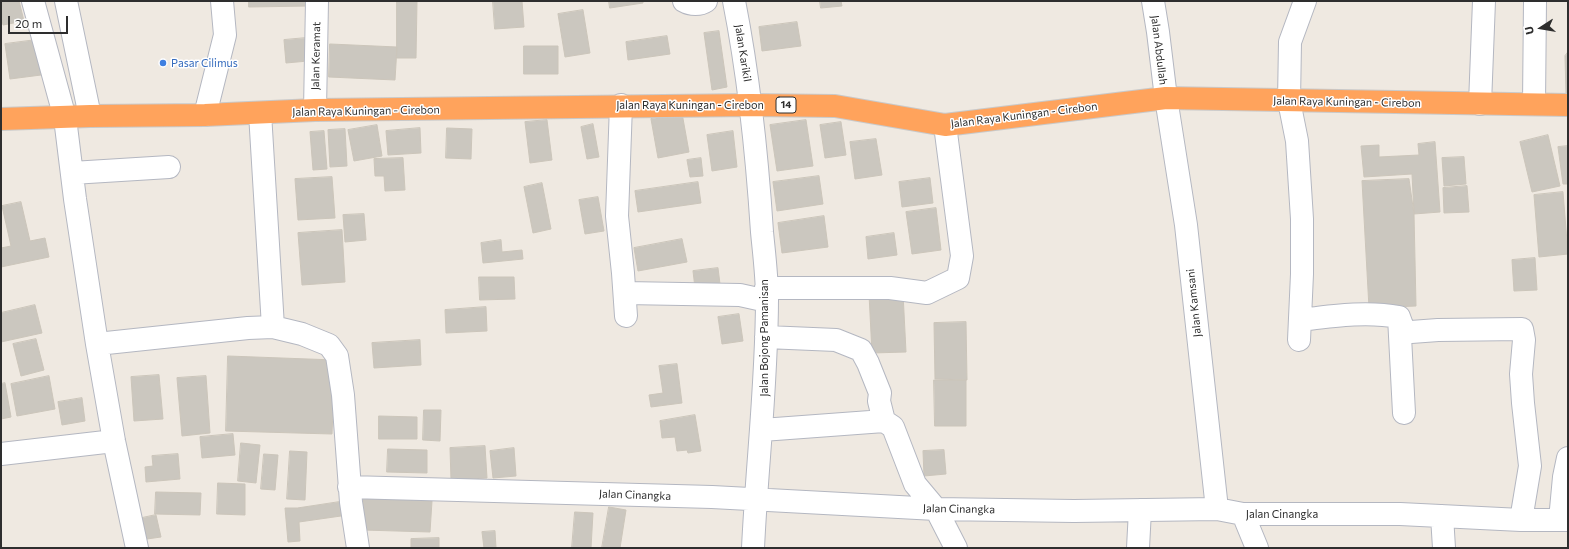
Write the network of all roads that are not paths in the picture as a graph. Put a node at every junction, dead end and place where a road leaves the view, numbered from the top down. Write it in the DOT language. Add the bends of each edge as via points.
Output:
graph roads {
  1 [pos="33,1"];
  2 [pos="66,1"];
  3 [pos="222,1"];
  4 [pos="316,1"];
  5 [pos="684,1"];
  6 [pos="706,1"];
  7 [pos="734,1"];
  8 [pos="1153,1"];
  9 [pos="1305,1"];
  10 [pos="1484,1"];
  11 [pos="1535,1"];
  12 [pos="1166,98"];
  13 [pos="1289,101"];
  14 [pos="1480,104"];
  15 [pos="1534,104"];
  16 [pos="621,105"];
  17 [pos="751,105"];
  18 [pos="1568,105"];
  19 [pos="315,110"];
  20 [pos="260,113"];
  21 [pos="204,115"];
  22 [pos="90,116"];
  23 [pos="65,118"];
  24 [pos="1,119"];
  25 [pos="945,125"];
  26 [pos="169,167"];
  27 [pos="72,173"];
  28 [pos="625,294"];
  29 [pos="766,295"];
  30 [pos="626,316"];
  31 [pos="1399,317"];
  32 [pos="273,327"];
  33 [pos="766,337"];
  34 [pos="97,344"];
  35 [pos="1404,413"];
  36 [pos="884,421"];
  37 [pos="762,430"];
  38 [pos="114,441"];
  39 [pos="1,454"];
  40 [pos="1568,458"];
  41 [pos="349,487"];
  42 [pos="755,499"];
  43 [pos="936,509"];
  44 [pos="1216,509"];
  45 [pos="1140,510"];
  46 [pos="1243,514"];
  47 [pos="1442,516"];
  48 [pos="1521,520"];
  49 [pos="1564,520"];
  50 [pos="137,548"];
  51 [pos="358,548"];
  52 [pos="753,548"];
  53 [pos="956,548"];
  54 [pos="1138,548"];
  55 [pos="1257,548"];
  56 [pos="1444,548"];
  1 -- 23 [label="street"];
  2 -- 22 [label="street"];
  3 -- 21 [label="street" via="225,35"];
  4 -- 19 [label="street, Jalan Keramat"];
  5 -- 6 [label="street" via="700,4"];
  7 -- 17 [label="street, Jalan Karikil"];
  8 -- 12 [label="street, Jalan Abdullah"];
  9 -- 13 [label="street" via="1290,42"];
  10 -- 14 [label="street"];
  11 -- 15 [label="street"];
  12 -- 13 [label="highway, Jalan Raya Kuningan - Cirebon / 14"];
  12 -- 25 [label="highway, Jalan Raya Kuningan - Cirebon / 14"];
  12 -- 44 [label="street, Jalan Kamsani" via="1186,225"];
  13 -- 14 [label="highway, Jalan Raya Kuningan - Cirebon / 14"];
  13 -- 31 [label="street" via="1297,141 1302,219 1300,330 1359,314"];
  14 -- 15 [label="highway, Jalan Raya Kuningan - Cirebon / 14"];
  15 -- 18 [label="highway, Jalan Raya Kuningan - Cirebon / 14"];
  16 -- 17 [label="highway, Jalan Raya Kuningan - Cirebon / 14"];
  16 -- 19 [label="highway, Jalan Raya Kuningan - Cirebon / 14"];
  16 -- 28 [label="street" via="617,216"];
  17 -- 25 [label="highway, Jalan Raya Kuningan - Cirebon / 14" via="835,106"];
  17 -- 29 [label="street, Jalan Bojong Pamanisan" via="758,161"];
  19 -- 20 [label="highway, Jalan Raya Kuningan - Cirebon / 14"];
  20 -- 21 [label="highway, Jalan Raya Kuningan - Cirebon / 14"];
  20 -- 32 [label="street"];
  21 -- 22 [label="highway, Jalan Raya Kuningan - Cirebon / 14"];
  22 -- 23 [label="highway, Jalan Raya Kuningan - Cirebon / 14"];
  23 -- 24 [label="highway, Jalan Raya Kuningan - Cirebon / 14"];
  23 -- 27 [label="street"];
  25 -- 29 [label="street" via="962,256 958,278 927,293 890,288"];
  26 -- 27 [label="street"];
  27 -- 34 [label="street"];
  28 -- 29 [label="street"];
  28 -- 30 [label="street"];
  29 -- 33 [label="street, Jalan Bojong Pamanisan"];
  31 -- 35 [label="street"];
  31 -- 48 [label="street" via="1403,328 1411,332 1522,329 1522,403 1530,466"];
  32 -- 34 [label="street"];
  32 -- 41 [label="street" via="302,334 329,345 337,356 343,395"];
  33 -- 36 [label="street" via="836,340 860,350 880,393"];
  33 -- 37 [label="street, Jalan Bojong Pamanisan"];
  34 -- 38 [label="street"];
  36 -- 37 [label="street"];
  36 -- 43 [label="street" via="893,427 915,484"];
  37 -- 42 [label="street, Jalan Bojong Pamanisan"];
  38 -- 39 [label="street"];
  38 -- 50 [label="street"];
  40 -- 49 [label="street" via="1564,477"];
  41 -- 42 [label="street, Jalan Cinangka"];
  41 -- 51 [label="street"];
  42 -- 43 [label="street, Jalan Cinangka"];
  42 -- 52 [label="street, Jalan Bojong Pamanisan"];
  43 -- 45 [label="street, Jalan Cinangka"];
  43 -- 53 [label="street"];
  44 -- 45 [label="street, Jalan Cinangka"];
  44 -- 46 [label="street, Jalan Cinangka"];
  45 -- 54 [label="street"];
  46 -- 47 [label="street, Jalan Cinangka"];
  46 -- 55 [label="street"];
  47 -- 48 [label="street, Jalan Cinangka"];
  47 -- 56 [label="street"];
  48 -- 49 [label="street, Jalan Cinangka"];
}
